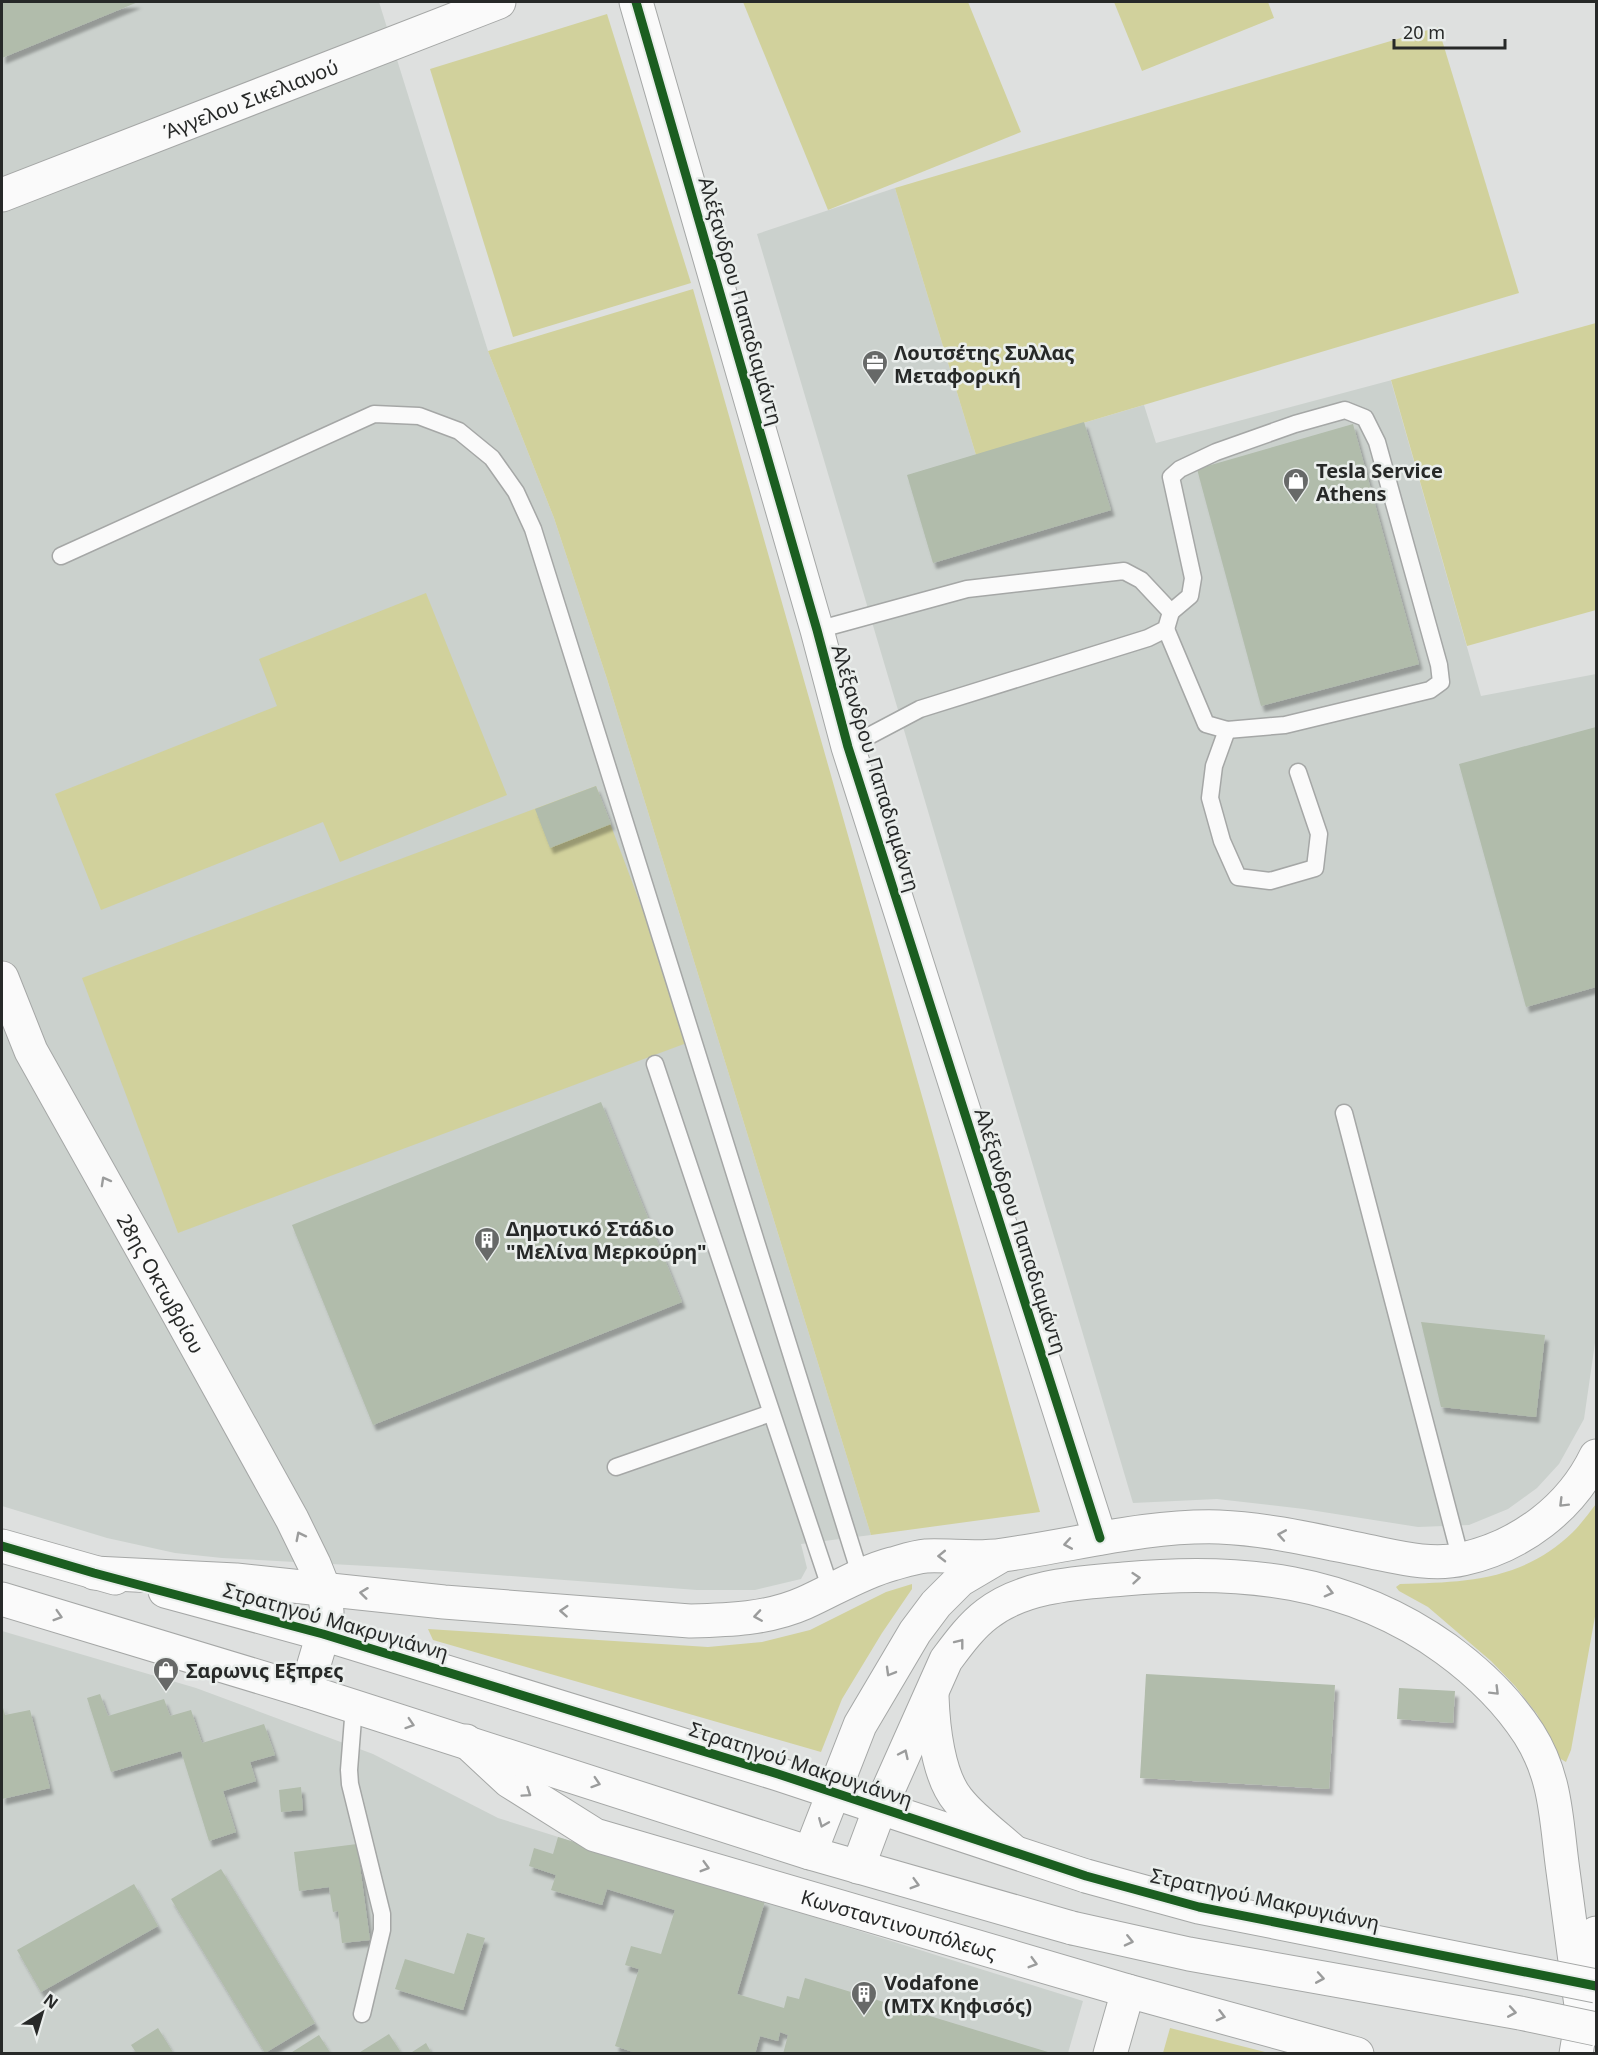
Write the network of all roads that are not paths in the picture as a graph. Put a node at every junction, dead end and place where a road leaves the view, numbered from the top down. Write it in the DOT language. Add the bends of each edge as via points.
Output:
graph roads {
  1 [pos="499,2"];
  2 [pos="636,2"];
  3 [pos="2,195"];
  4 [pos="61,556"];
  5 [pos="1171,612"];
  6 [pos="1166,629"];
  7 [pos="817,630"];
  8 [pos="1227,729"];
  9 [pos="848,747"];
  10 [pos="1298,772"];
  11 [pos="2,978"];
  12 [pos="655,1064"];
  13 [pos="1344,1113"];
  14 [pos="771,1413"];
  15 [pos="1596,1456"];
  16 [pos="616,1467"];
  17 [pos="1100,1539"];
  18 [pos="2,1546"];
  19 [pos="1000,1556"];
  20 [pos="1461,1560"];
  21 [pos="94,1573"];
  22 [pos="861,1577"];
  23 [pos="324,1589"];
  24 [pos="831,1590"];
  25 [pos="2,1599"];
  26 [pos="323,1634"];
  27 [pos="306,1691"];
  28 [pos="932,1694"];
  29 [pos="354,1706"];
  30 [pos="466,1741"];
  31 [pos="835,1793"];
  32 [pos="880,1808"];
  33 [pos="1013,1851"];
  34 [pos="810,1853"];
  35 [pos="858,1867"];
  36 [pos="1596,1933"];
  37 [pos="1128,1991"];
  38 [pos="1592,2009"];
  39 [pos="362,2014"];
  40 [pos="1110,2054"];
  41 [pos="1357,2054"];
  42 [pos="1576,2054"];
  1 -- 3 [label="main road, Άγγελου Σικελιανού"];
  2 -- 7 [label="main road, Αλέξανδρου Παπαδιαμάντη"];
  4 -- 22 [label="lane" via="374,414 419,416 459,431 492,458 516,492 533,529"];
  5 -- 6 [label="lane"];
  5 -- 7 [label="lane" via="1141,580 1124,571 967,589"];
  5 -- 8 [label="lane" via="1190,596 1193,578 1171,477 1216,452 1295,424 1346,410 1365,418 1377,442 1441,682 1430,690 1285,725"];
  6 -- 8 [label="lane" via="1206,724"];
  6 -- 9 [label="lane" via="920,710"];
  7 -- 9 [label="main road, Αλέξανδρου Παπαδιαμάντη"];
  8 -- 10 [label="lane" via="1214,765 1210,798 1222,841 1238,877 1270,881 1315,868 1319,834"];
  9 -- 17 [label="main road, Αλέξανδρου Παπαδιαμάντη"];
  23 -- 11 [label="main road, 28ης Οκτωβρίου, one-way" via="286,1509 31,1051"];
  12 -- 14 [label="lane"];
  13 -- 20 [label="lane"];
  14 -- 16 [label="lane"];
  14 -- 24 [label="lane"];
  15 -- 20 [label="main road, one-way" via="1565,1502 1538,1525 1504,1545"];
  17 -- 19 [label="main road, one-way"];
  20 -- 17 [label="main road, one-way" via="1399,1558 1221,1527 1154,1530"];
  18 -- 21 [label="main road, Στρατηγού Μακρυγιάννη"];
  19 -- 22 [label="main road, one-way" via="923,1556 890,1564"];
  19 -- 31 [label="main road, one-way" via="960,1580 915,1632 860,1725"];
  21 -- 23 [label="main road"];
  21 -- 26 [label="main road, Στρατηγού Μακρυγιάννη"];
  22 -- 24 [label="main road"];
  24 -- 23 [label="main road, one-way" via="765,1615 690,1621"];
  23 -- 26 [label="main road, 28ης Οκτωβρίου" via="327,1608"];
  25 -- 27 [label="main road, one-way"];
  26 -- 27 [label="main road, 28ης Οκτωβρίου"];
  26 -- 31 [label="main road, Στρατηγού Μακρυγιάννη"];
  27 -- 29 [label="main road"];
  32 -- 28 [label="main road, one-way"];
  28 -- 33 [label="main road" via="938,1752 957,1799"];
  28 -- 38 [label="main road, one-way" via="946,1660 987,1613 1039,1590 1161,1575 1227,1575 1306,1586 1374,1607 1431,1638 1476,1672 1501,1697 1539,1751 1553,1788 1562,1867"];
  29 -- 30 [label="main road, one-way"];
  29 -- 39 [label="lane" via="350,1784 382,1914 382,1930"];
  30 -- 34 [label="main road, one-way"];
  30 -- 37 [label="main road, Κωνσταντινουπόλεως, one-way" via="509,1781 595,1835"];
  31 -- 32 [label="main road, Στρατηγού Μακρυγιάννη"];
  31 -- 34 [label="main road, one-way"];
  32 -- 33 [label="main road, Στρατηγού Μακρυγιάννη"];
  32 -- 35 [label="main road"];
  33 -- 38 [label="main road, Στρατηγού Μακρυγιάννη, bridge" via="1199,1907"];
  34 -- 35 [label="main road"];
  35 -- 38 [label="main road, one-way, bridge" via="1072,1928 1189,1954 1520,2013"];
  36 -- 38 [label="main road"];
  37 -- 40 [label="main road"];
  37 -- 41 [label="main road, Κωνσταντινουπόλεως, one-way"];
  38 -- 42 [label="main road"];
}
